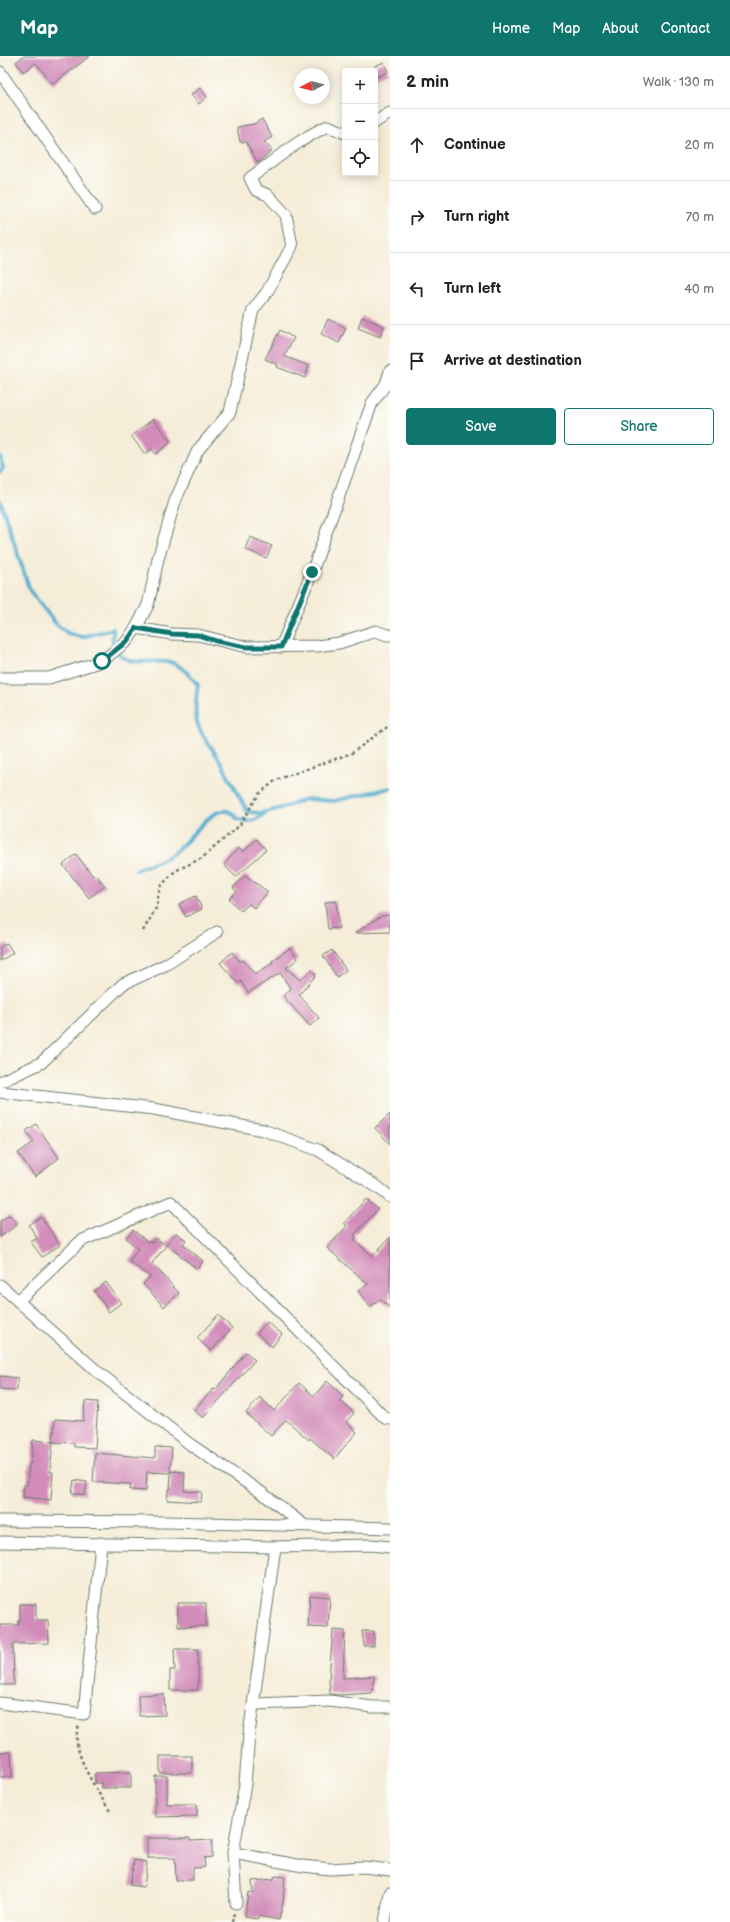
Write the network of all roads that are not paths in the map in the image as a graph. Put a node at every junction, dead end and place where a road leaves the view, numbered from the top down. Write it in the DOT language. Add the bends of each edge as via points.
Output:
graph roads {
  1 [pos="0,72"];
  2 [pos="390,113"];
  3 [pos="378,120"];
  4 [pos="342,132"];
  5 [pos="95,209"];
  6 [pos="390,371"];
  7 [pos="136,628"];
  8 [pos="390,635"];
  9 [pos="281,647"];
  10 [pos="0,678"];
  11 [pos="217,932"];
  12 [pos="0,1082"];
  13 [pos="0,1092"];
  14 [pos="390,1198"];
  15 [pos="0,1285"];
  16 [pos="18,1301"];
  17 [pos="390,1419"];
  18 [pos="0,1521"];
  19 [pos="304,1525"];
  20 [pos="390,1528"];
  21 [pos="0,1542"];
  22 [pos="101,1543"];
  23 [pos="275,1547"];
  24 [pos="390,1547"];
  25 [pos="0,1703"];
  26 [pos="255,1704"];
  27 [pos="390,1707"];
  28 [pos="232,1853"];
  29 [pos="390,1870"];
  30 [pos="390,1893"];
  31 [pos="236,1903"];
  32 [pos="385,1922"];
  1 -- 5 [label="street"];
  2 -- 3 [label="street"];
  4 -- 7 [label="street" via="328,126 320,130 250,178 256,190 268,195 286,215 292,246 267,292 253,310 230,412 198,450 175,500 148,606"];
  6 -- 9 [label="street" via="386,384 372,402 312,572"];
  7 -- 9 [label="street" via="198,635 246,647"];
  7 -- 10 [label="street" via="127,641 102,661 49,678"];
  8 -- 9 [label="street" via="376,631 339,643"];
  11 -- 12 [label="street" via="165,965 123,984 41,1063"];
  13 -- 14 [label="street" via="154,1109 263,1130 318,1150 379,1188"];
  15 -- 16 [label="street"];
  16 -- 17 [label="street" via="81,1241 171,1202 385,1418"];
  16 -- 19 [label="street" via="104,1377 191,1445"];
  18 -- 19 [label="street"];
  19 -- 20 [label="street"];
  21 -- 22 [label="street"];
  22 -- 23 [label="street"];
  22 -- 25 [label="street" via="84,1714"];
  23 -- 24 [label="street"];
  23 -- 26 [label="street"];
  26 -- 27 [label="street" via="330,1701"];
  26 -- 28 [label="street" via="249,1734 245,1784"];
  28 -- 29 [label="street" via="330,1869 363,1867"];
  28 -- 31 [label="street"];
  30 -- 32 [label="street"];
}
